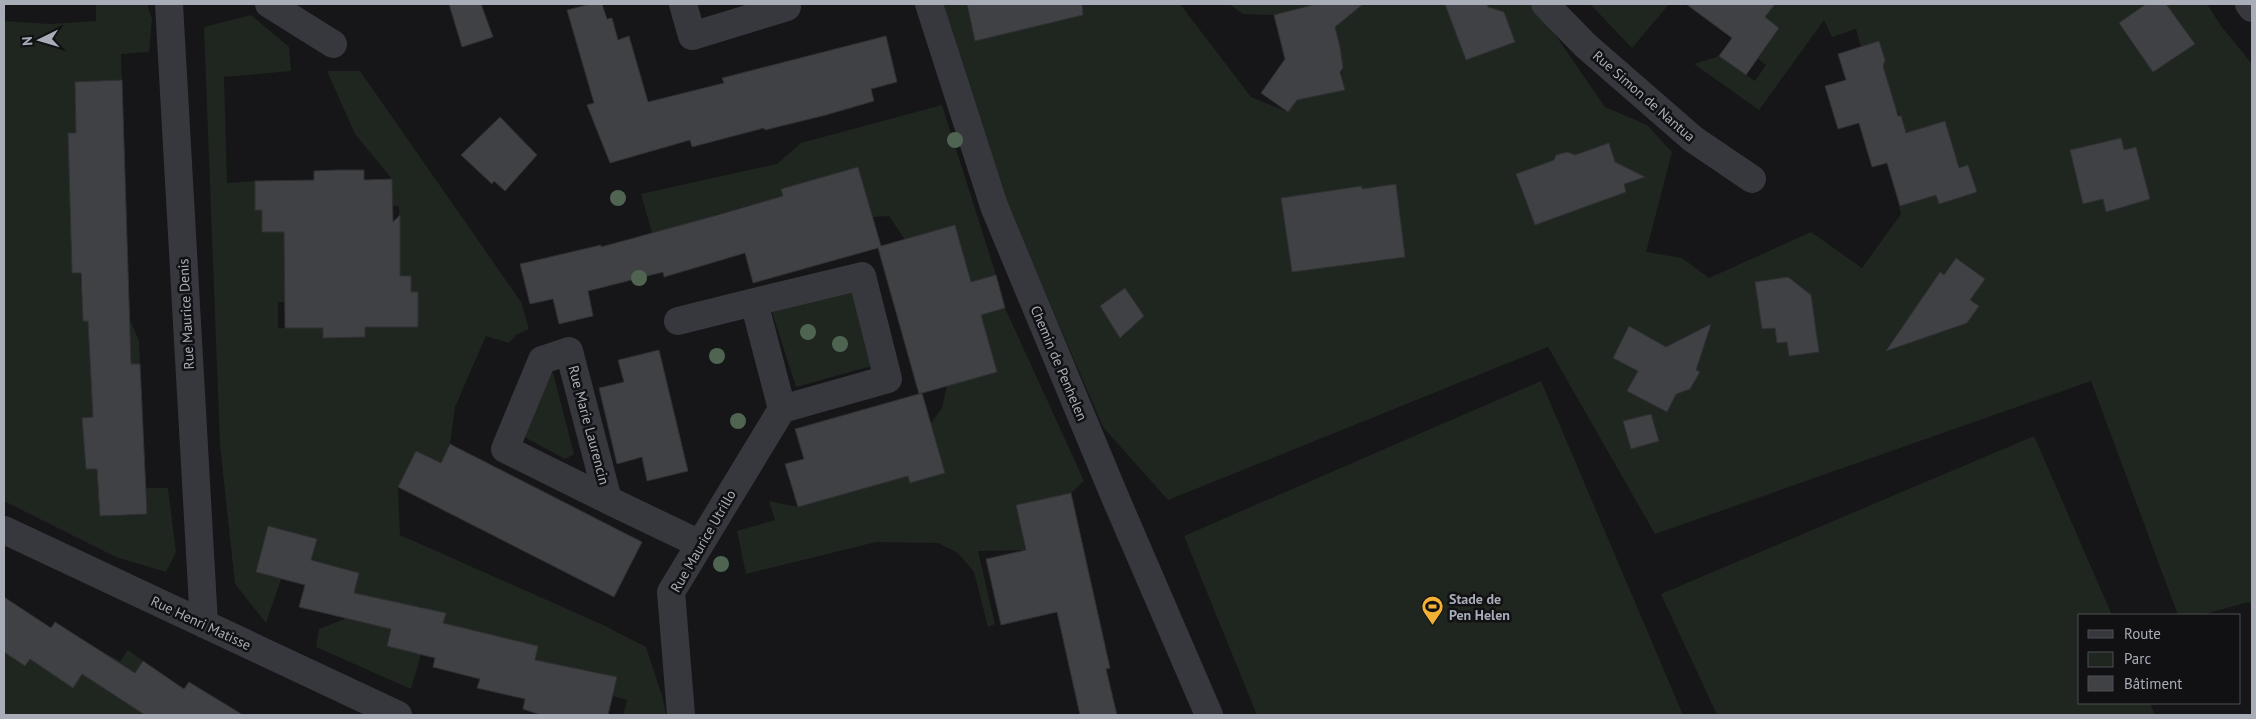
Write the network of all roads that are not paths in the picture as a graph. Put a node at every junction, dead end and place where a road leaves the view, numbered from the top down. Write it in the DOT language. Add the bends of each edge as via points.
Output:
graph roads {
  1 [pos="169,4"];
  2 [pos="269,4"];
  3 [pos="682,4"];
  4 [pos="786,4"];
  5 [pos="929,4"];
  6 [pos="1544,4"];
  7 [pos="2249,4"];
  8 [pos="2252,8"];
  9 [pos="333,44"];
  10 [pos="1752,179"];
  11 [pos="754,302"];
  12 [pos="678,321"];
  13 [pos="782,409"];
  14 [pos="608,500"];
  15 [pos="4,530"];
  16 [pos="700,544"];
  17 [pos="204,624"];
  18 [pos="398,715"];
  19 [pos="681,715"];
  20 [pos="1209,715"];
  1 -- 17 [label="street, Rue Maurice Denis"];
  2 -- 9 [label="street"];
  3 -- 4 [label="street" via="692,36 786,7"];
  5 -- 20 [label="street, Chemin de Penhelen" via="994,206"];
  6 -- 10 [label="street, Rue Simon de Nantua" via="1678,127"];
  7 -- 8 [label="street"];
  11 -- 12 [label="street"];
  11 -- 13 [label="street"];
  11 -- 13 [label="street" via="862,276 888,380"];
  13 -- 16 [label="street, Rue Maurice Utrillo"];
  14 -- 14 [label="street, Rue Marie Laurencin" via="569,352 542,360 505,449"];
  14 -- 16 [label="street, Rue Marie Laurencin"];
  15 -- 17 [label="street, Rue Henri Matisse"];
  16 -- 19 [label="street, Rue Maurice Utrillo" via="671,592"];
  17 -- 18 [label="street, Rue Henri Matisse"];
}
